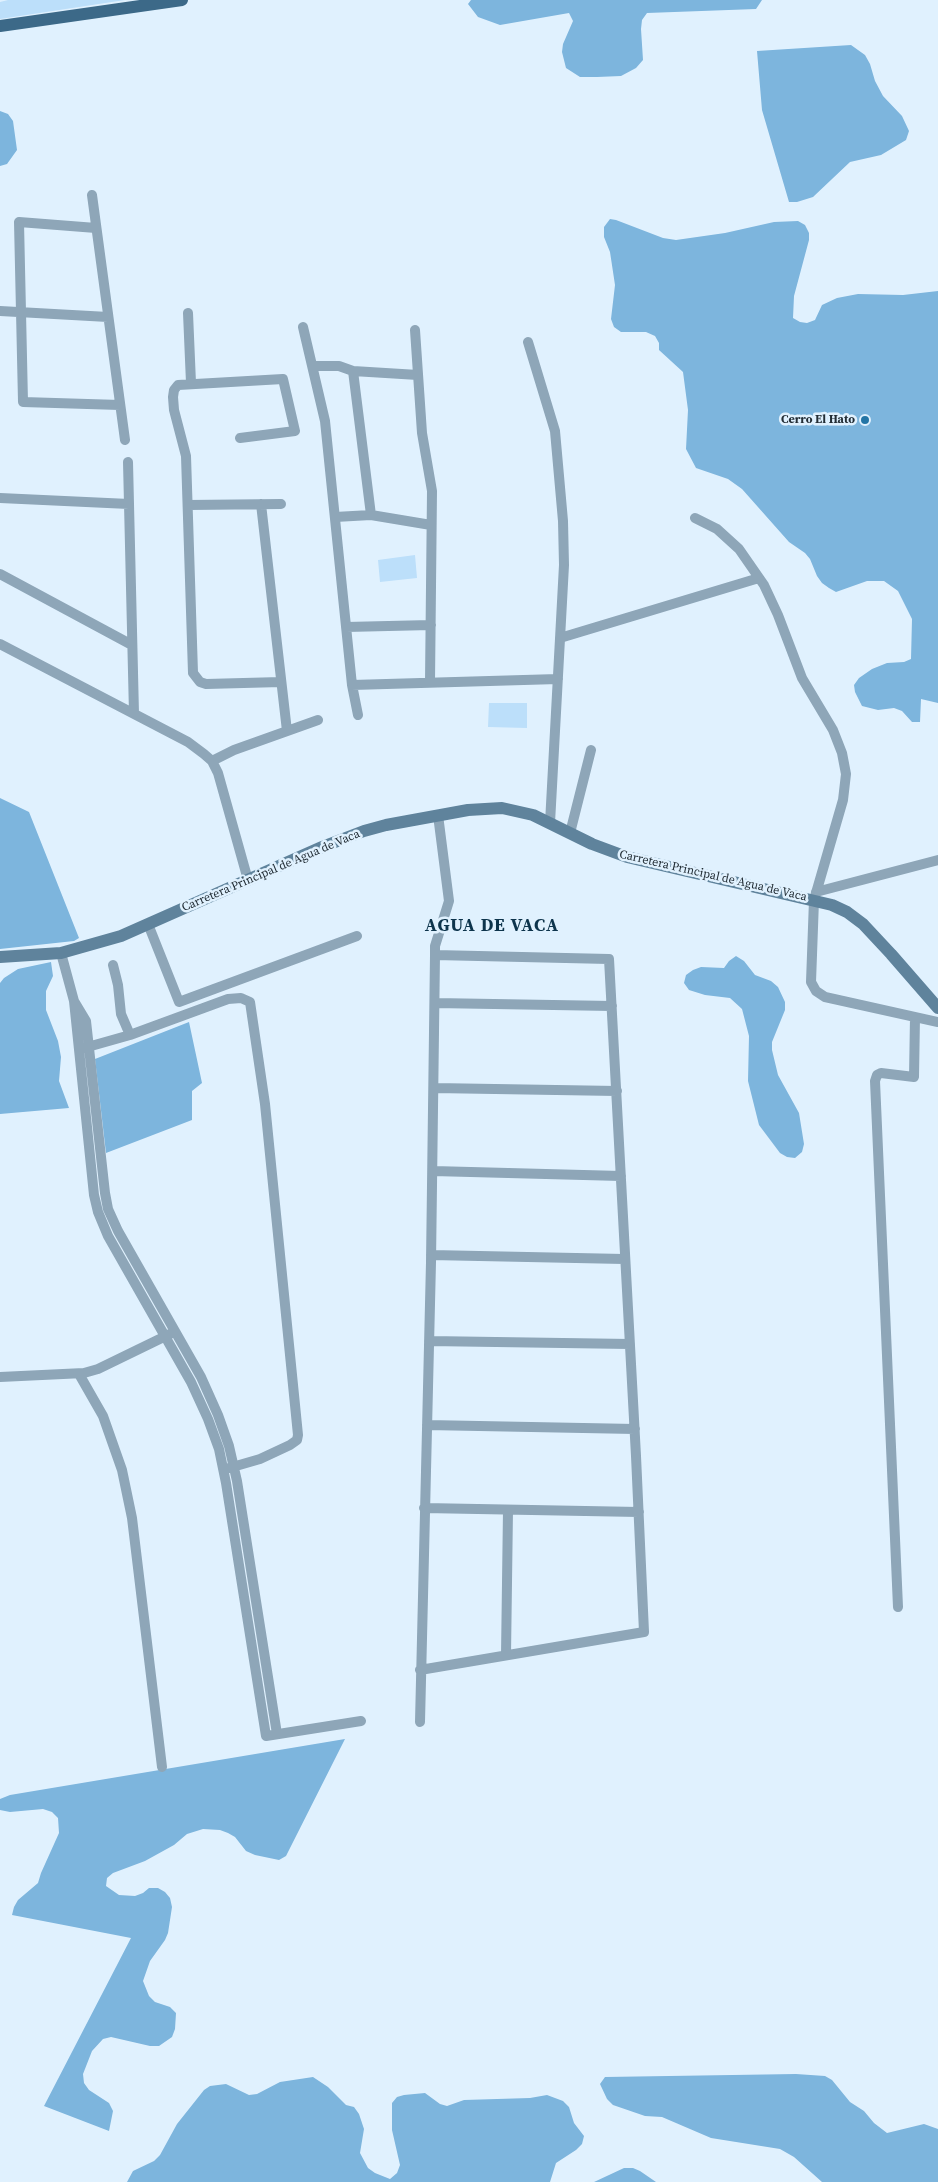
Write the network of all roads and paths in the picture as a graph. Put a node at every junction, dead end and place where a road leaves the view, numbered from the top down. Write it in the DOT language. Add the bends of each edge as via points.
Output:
graph roads {
  1 [pos="182,0"];
  2 [pos="167,1"];
  3 [pos="0,26"];
  4 [pos="92,195"];
  5 [pos="96,228"];
  6 [pos="0,311"];
  7 [pos="21,312"];
  8 [pos="188,313"];
  9 [pos="108,317"];
  10 [pos="303,327"];
  11 [pos="415,330"];
  12 [pos="528,342"];
  13 [pos="313,366"];
  14 [pos="353,371"];
  15 [pos="418,376"];
  16 [pos="191,383"];
  17 [pos="120,405"];
  18 [pos="240,438"];
  19 [pos="125,440"];
  20 [pos="128,462"];
  21 [pos="0,498"];
  22 [pos="129,504"];
  23 [pos="261,504"];
  24 [pos="281,504"];
  25 [pos="188,505"];
  26 [pos="371,515"];
  27 [pos="335,517"];
  28 [pos="695,518"];
  29 [pos="431,525"];
  30 [pos="0,574"];
  31 [pos="759,578"];
  32 [pos="431,625"];
  33 [pos="346,627"];
  34 [pos="560,638"];
  35 [pos="0,644"];
  36 [pos="132,645"];
  37 [pos="558,679"];
  38 [pos="281,682"];
  39 [pos="430,682"];
  40 [pos="352,685"];
  41 [pos="134,714"];
  42 [pos="358,716"];
  43 [pos="318,720"];
  44 [pos="287,731"];
  45 [pos="591,750"];
  46 [pos="212,761"];
  47 [pos="438,815"];
  48 [pos="550,823"];
  49 [pos="570,833"];
  50 [pos="938,860"];
  51 [pos="248,880"];
  52 [pos="815,896"];
  53 [pos="148,924"];
  54 [pos="357,936"];
  55 [pos="61,953"];
  56 [pos="435,955"];
  57 [pos="0,957"];
  58 [pos="113,966"];
  59 [pos="434,1002"];
  60 [pos="612,1006"];
  61 [pos="938,1008"];
  62 [pos="916,1017"];
  63 [pos="938,1022"];
  64 [pos="130,1035"];
  65 [pos="83,1048"];
  66 [pos="434,1088"];
  67 [pos="617,1091"];
  68 [pos="432,1171"];
  69 [pos="621,1176"];
  70 [pos="431,1255"];
  71 [pos="624,1259"];
  72 [pos="170,1334"];
  73 [pos="429,1341"];
  74 [pos="630,1344"];
  75 [pos="79,1374"];
  76 [pos="0,1377"];
  77 [pos="427,1424"];
  78 [pos="635,1429"];
  79 [pos="229,1468"];
  80 [pos="424,1508"];
  81 [pos="508,1510"];
  82 [pos="639,1512"];
  83 [pos="898,1607"];
  84 [pos="506,1655"];
  85 [pos="420,1670"];
  86 [pos="361,1721"];
  87 [pos="420,1722"];
  88 [pos="162,1767"];
  1 -- 2 [label="main road"];
  2 -- 3 [label="main road"];
  4 -- 5 [label="street"];
  5 -- 7 [label="street" via="19,222"];
  5 -- 9 [label="street"];
  6 -- 7 [label="street"];
  7 -- 9 [label="street"];
  7 -- 17 [label="street" via="23,402"];
  8 -- 16 [label="street"];
  9 -- 17 [label="street"];
  10 -- 13 [label="street"];
  11 -- 15 [label="street"];
  12 -- 34 [label="street" via="555,431 560,465 564,565"];
  13 -- 14 [label="street" via="339,366"];
  13 -- 27 [label="street" via="325,422"];
  14 -- 15 [label="street"];
  14 -- 26 [label="street"];
  15 -- 29 [label="street" via="422,433 432,491"];
  16 -- 18 [label="street" via="283,379 296,431"];
  16 -- 25 [label="street" via="178,385 173,397 186,456"];
  17 -- 19 [label="street"];
  20 -- 22 [label="street"];
  21 -- 22 [label="street"];
  22 -- 36 [label="street"];
  23 -- 24 [label="street"];
  23 -- 25 [label="street"];
  23 -- 38 [label="street"];
  25 -- 38 [label="street" via="195,677 200,682 213,684"];
  26 -- 27 [label="street"];
  26 -- 29 [label="street"];
  27 -- 33 [label="street"];
  28 -- 31 [label="street" via="717,529 739,549"];
  29 -- 32 [label="street"];
  30 -- 36 [label="street"];
  31 -- 34 [label="street"];
  31 -- 52 [label="street" via="778,614 802,678 833,730 846,774 843,800"];
  32 -- 33 [label="street"];
  32 -- 39 [label="street"];
  33 -- 40 [label="street"];
  34 -- 37 [label="street"];
  35 -- 41 [label="street"];
  36 -- 41 [label="street"];
  37 -- 39 [label="street"];
  37 -- 48 [label="street"];
  38 -- 44 [label="street"];
  39 -- 40 [label="street"];
  40 -- 42 [label="street"];
  41 -- 46 [label="street" via="188,742"];
  43 -- 44 [label="street"];
  44 -- 46 [label="street"];
  45 -- 49 [label="street"];
  46 -- 51 [label="street"];
  47 -- 48 [label="street, Carretera Principal de Agua de Vaca" via="502,808 533,815"];
  47 -- 51 [label="street, Carretera Principal de Agua de Vaca" via="364,831"];
  47 -- 56 [label="street" via="449,900"];
  48 -- 49 [label="street, Carretera Principal de Agua de Vaca"];
  49 -- 52 [label="street, Carretera Principal de Agua de Vaca" via="627,857"];
  50 -- 52 [label="street"];
  51 -- 53 [label="street, Carretera Principal de Agua de Vaca"];
  52 -- 61 [label="street, Carretera Principal de Agua de Vaca" via="848,912 863,924"];
  52 -- 62 [label="street" via="810,973 816,991 824,997"];
  53 -- 54 [label="street" via="179,1002"];
  53 -- 55 [label="street, Carretera Principal de Agua de Vaca" via="121,936"];
  55 -- 57 [label="street, Carretera Principal de Agua de Vaca"];
  55 -- 65 [label="street" via="74,1001 86,1021"];
  56 -- 59 [label="street"];
  56 -- 60 [label="street" via="609,959"];
  58 -- 64 [label="street" via="121,1014"];
  59 -- 60 [label="street"];
  59 -- 66 [label="street"];
  60 -- 67 [label="street"];
  62 -- 63 [label="street"];
  62 -- 83 [label="street" via="914,1077 881,1073 875,1081"];
  64 -- 65 [label="street"];
  64 -- 79 [label="street" via="235,997 250,1002 265,1104 298,1435 290,1445 260,1459"];
  65 -- 72 [label="street" via="108,1209"];
  66 -- 67 [label="street"];
  66 -- 68 [label="street"];
  67 -- 69 [label="street"];
  68 -- 69 [label="street"];
  68 -- 70 [label="street"];
  69 -- 71 [label="street"];
  70 -- 71 [label="street"];
  70 -- 73 [label="street"];
  71 -- 74 [label="street"];
  72 -- 75 [label="street" via="98,1369"];
  72 -- 79 [label="street" via="201,1377 218,1415 229,1446"];
  73 -- 74 [label="street"];
  73 -- 77 [label="street"];
  74 -- 78 [label="street"];
  75 -- 76 [label="street"];
  75 -- 88 [label="street" via="103,1416 122,1470 132,1518"];
  77 -- 78 [label="street"];
  77 -- 80 [label="street"];
  78 -- 82 [label="street"];
  79 -- 86 [label="street" via="272,1735"];
  80 -- 81 [label="street"];
  80 -- 85 [label="street"];
  81 -- 82 [label="street"];
  81 -- 84 [label="street"];
  82 -- 84 [label="street" via="644,1632"];
  84 -- 85 [label="street"];
  85 -- 87 [label="street"];
}
